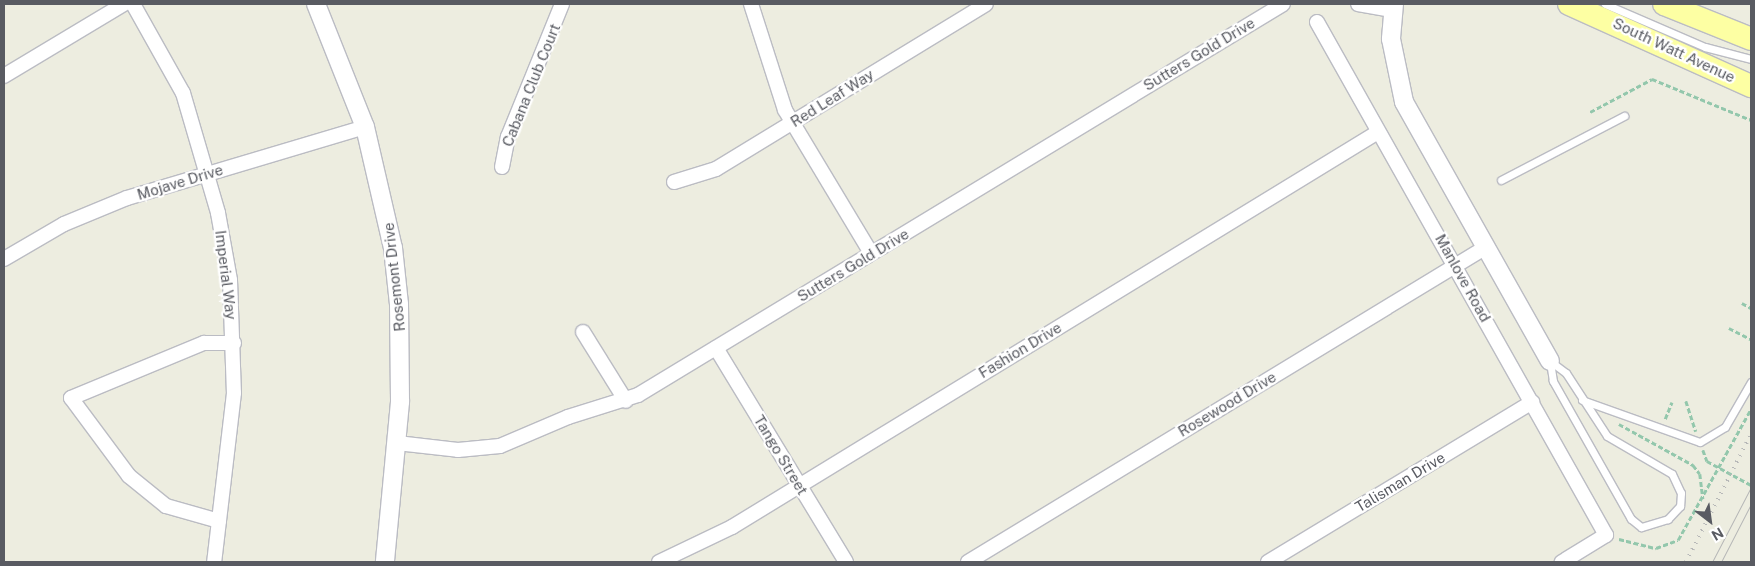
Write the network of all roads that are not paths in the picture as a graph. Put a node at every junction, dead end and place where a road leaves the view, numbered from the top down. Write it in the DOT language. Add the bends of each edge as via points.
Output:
graph roads {
  1 [pos="124,4"];
  2 [pos="133,4"];
  3 [pos="316,4"];
  4 [pos="562,4"];
  5 [pos="751,4"];
  6 [pos="986,4"];
  7 [pos="1283,4"];
  8 [pos="1358,4"];
  9 [pos="1569,4"];
  10 [pos="1604,4"];
  11 [pos="1664,4"];
  12 [pos="1394,7"];
  13 [pos="1317,22"];
  14 [pos="1751,39"];
  15 [pos="1751,59"];
  16 [pos="4,76"];
  17 [pos="1751,86"];
  18 [pos="1624,116"];
  19 [pos="792,123"];
  20 [pos="365,127"];
  21 [pos="1378,132"];
  22 [pos="502,166"];
  23 [pos="207,174"];
  24 [pos="1501,180"];
  25 [pos="674,182"];
  26 [pos="1486,247"];
  27 [pos="871,253"];
  28 [pos="4,259"];
  29 [pos="1456,264"];
  30 [pos="583,332"];
  31 [pos="234,343"];
  32 [pos="716,348"];
  33 [pos="1550,361"];
  34 [pos="1751,382"];
  35 [pos="1582,400"];
  36 [pos="626,401"];
  37 [pos="1532,402"];
  38 [pos="397,443"];
  39 [pos="799,485"];
  40 [pos="219,521"];
  41 [pos="214,562"];
  42 [pos="385,562"];
  43 [pos="658,562"];
  44 [pos="846,562"];
  45 [pos="968,562"];
  46 [pos="1268,562"];
  47 [pos="1562,562"];
  1 -- 16 [label="street"];
  2 -- 23 [label="street, Imperial Way" via="183,93"];
  3 -- 20 [label="street, Rosemont Drive"];
  4 -- 22 [label="street, Cabana Club Court" via="508,138"];
  5 -- 19 [label="street" via="773,83"];
  6 -- 19 [label="street, Red Leaf Way"];
  7 -- 27 [label="street, Sutters Gold Drive"];
  8 -- 12 [label="street"];
  9 -- 17 [label="main road, South Watt Avenue"];
  10 -- 15 [label="lane" via="1705,47"];
  11 -- 14 [label="main road"];
  12 -- 26 [label="street" via="1393,55 1404,102"];
  13 -- 21 [label="street, Manlove Road"];
  18 -- 24 [label="lane"];
  19 -- 25 [label="street, Red Leaf Way" via="716,169"];
  19 -- 27 [label="street"];
  20 -- 23 [label="street, Mojave Drive"];
  20 -- 38 [label="street, Rosemont Drive" via="386,207 399,304"];
  21 -- 29 [label="street, Manlove Road"];
  21 -- 39 [label="street, Fashion Drive"];
  23 -- 28 [label="street, Mojave Drive" via="95,210"];
  23 -- 31 [label="street, Imperial Way" via="228,271"];
  26 -- 29 [label="street, Rosewood Drive"];
  26 -- 33 [label="street"];
  27 -- 32 [label="street, Sutters Gold Drive"];
  29 -- 37 [label="street, Manlove Road"];
  29 -- 45 [label="street, Rosewood Drive"];
  30 -- 36 [label="street"];
  31 -- 40 [label="street, Imperial Way" via="232,408"];
  31 -- 40 [label="street" via="204,343 185,349 71,398 129,476 166,506"];
  32 -- 36 [label="street, Sutters Gold Drive"];
  32 -- 39 [label="street, Tango Street"];
  33 -- 35 [label="lane" via="1566,373"];
  33 -- 35 [label="lane" via="1553,381 1631,519 1642,527 1668,519 1680,506 1682,493 1672,474 1607,436"];
  34 -- 35 [label="lane" via="1725,427 1700,442"];
  36 -- 38 [label="street, Sutters Gold Drive" via="486,449"];
  37 -- 46 [label="street, Talisman Drive"];
  37 -- 47 [label="street, Manlove Road" via="1606,535"];
  38 -- 42 [label="street, Rosemont Drive"];
  39 -- 43 [label="street, Fashion Drive" via="732,527"];
  39 -- 44 [label="street, Tango Street"];
  40 -- 41 [label="street, Imperial Way"];
}
